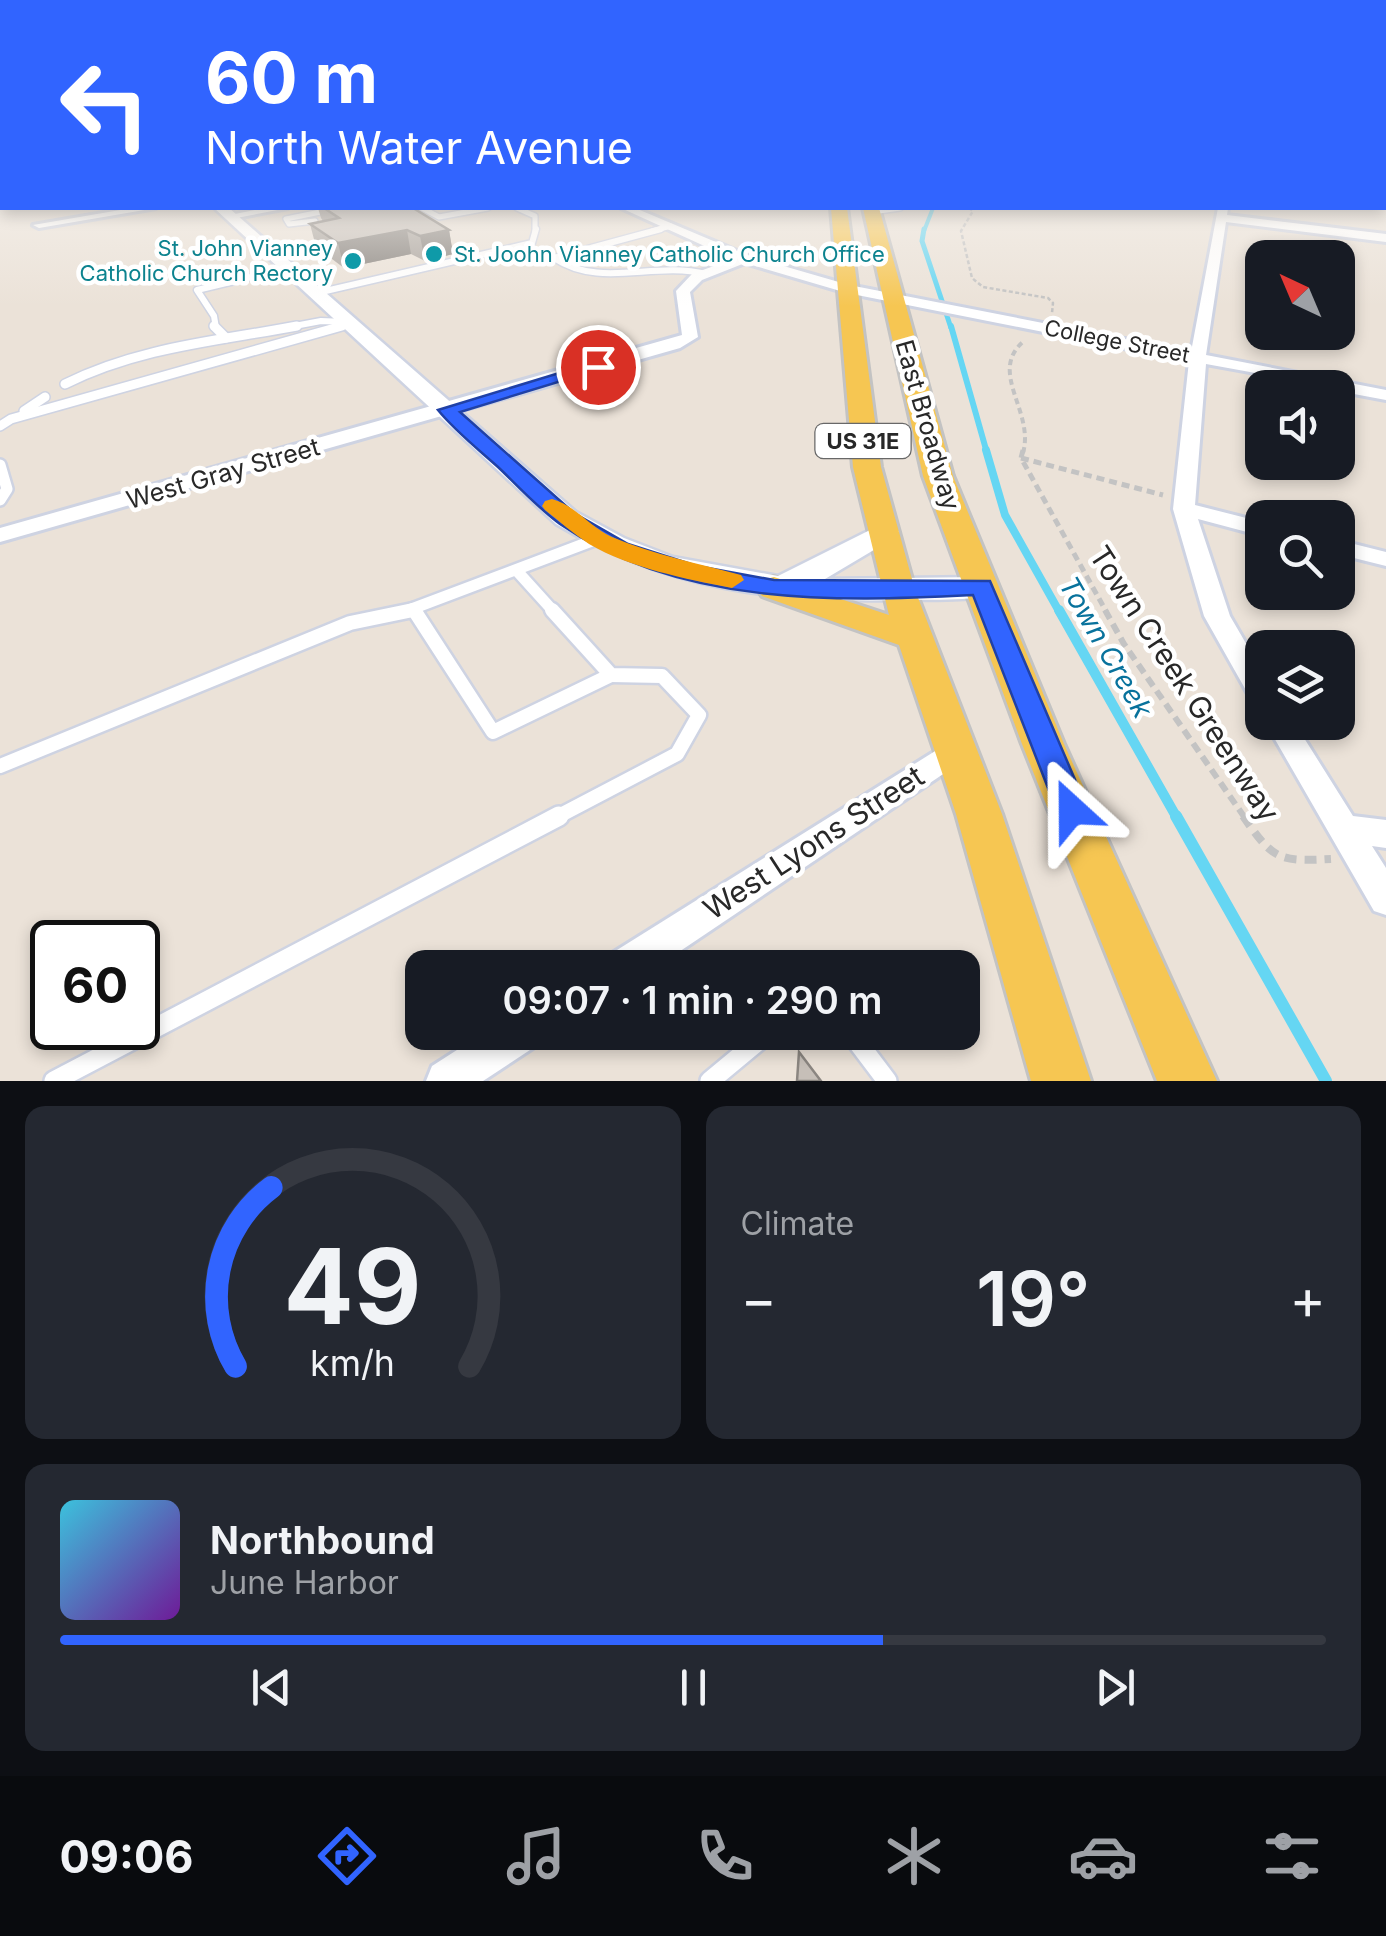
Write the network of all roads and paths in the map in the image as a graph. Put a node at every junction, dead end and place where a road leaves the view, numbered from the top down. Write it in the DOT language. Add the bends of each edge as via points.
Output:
graph roads {
  1 [pos="137,210"];
  2 [pos="254,210"];
  3 [pos="330,210"];
  4 [pos="426,210"];
  5 [pos="467,210"];
  6 [pos="522,210"];
  7 [pos="633,210"];
  8 [pos="839,210"];
  9 [pos="872,210"];
  10 [pos="971,210"];
  11 [pos="226,212"];
  12 [pos="1223,213"];
  13 [pos="315,221"];
  14 [pos="39,225"];
  15 [pos="671,226"];
  16 [pos="1386,238"];
  17 [pos="744,259"];
  18 [pos="289,268"];
  19 [pos="706,274"];
  20 [pos="847,289"];
  21 [pos="317,294"];
  22 [pos="893,297"];
  23 [pos="350,322"];
  24 [pos="1046,327"];
  25 [pos="226,338"];
  26 [pos="1198,356"];
  27 [pos="66,384"];
  28 [pos="1386,394"];
  29 [pos="45,397"];
  30 [pos="447,410"];
  31 [pos="11,419"];
  32 [pos="0,426"];
  33 [pos="1021,458"];
  34 [pos="0,465"];
  35 [pos="1148,491"];
  36 [pos="0,500"];
  37 [pos="1184,509"];
  38 [pos="1245,525"];
  39 [pos="884,532"];
  40 [pos="0,535"];
  41 [pos="598,539"];
  42 [pos="1355,551"];
  43 [pos="1386,559"];
  44 [pos="517,571"];
  45 [pos="982,586"];
  46 [pos="774,588"];
  47 [pos="898,590"];
  48 [pos="414,610"];
  49 [pos="912,636"];
  50 [pos="1245,664"];
  51 [pos="611,675"];
  52 [pos="1289,740"];
  53 [pos="956,750"];
  54 [pos="0,766"];
  55 [pos="1340,828"];
  56 [pos="1386,834"];
  57 [pos="1359,858"];
  58 [pos="1386,898"];
  59 [pos="650,950"];
  60 [pos="500,1050"];
  61 [pos="748,1050"];
  62 [pos="864,1050"];
  63 [pos="470,1074"];
  64 [pos="54,1081"];
  65 [pos="710,1081"];
  66 [pos="887,1081"];
  67 [pos="1061,1081"];
  68 [pos="1187,1081"];
  1 -- 14 [label="street"];
  2 -- 11 [label="street"];
  3 -- 13 [label="lane" via="286,219"];
  4 -- 5 [label="lane" via="439,217"];
  6 -- 21 [label="lane" via="535,216 532,243"];
  7 -- 15 [label="street, College Street"];
  8 -- 20 [label="main road, East Broadway / US 31E"];
  9 -- 22 [label="main road, East Broadway / US 31E"];
  10 -- 24 [label="path" via="961,231 972,278 983,287 1048,298 1053,312"];
  11 -- 18 [label="main road"];
  12 -- 16 [label="street"];
  12 -- 26 [label="street"];
  15 -- 17 [label="street, College Street"];
  15 -- 19 [label="lane" via="554,258 596,278 661,268"];
  17 -- 19 [label="street"];
  17 -- 20 [label="street, College Street"];
  18 -- 21 [label="main road"];
  18 -- 25 [label="lane" via="197,290"];
  19 -- 30 [label="street, West Gray Street" via="683,291 690,337"];
  20 -- 22 [label="street, College Street"];
  20 -- 39 [label="main road, East Broadway / US 31E" via="867,467"];
  21 -- 23 [label="main road"];
  22 -- 24 [label="street, College Street"];
  22 -- 45 [label="main road, East Broadway / US 31E" via="938,476"];
  23 -- 25 [label="lane"];
  23 -- 30 [label="main road"];
  23 -- 31 [label="lane"];
  24 -- 26 [label="street, College Street"];
  24 -- 33 [label="path, Town Creek Greenway" via="1009,353 1009,378 1026,421"];
  25 -- 27 [label="lane" via="91,369"];
  26 -- 28 [label="street, College Street"];
  26 -- 37 [label="street"];
  29 -- 31 [label="lane"];
  30 -- 40 [label="street, West Gray Street"];
  30 -- 41 [label="main road"];
  31 -- 32 [label="lane"];
  33 -- 35 [label="path"];
  33 -- 57 [label="path, Town Creek Greenway" via="1124,644 1267,850 1294,861"];
  34 -- 36 [label="lane" via="7,489"];
  37 -- 38 [label="street"];
  37 -- 50 [label="street" via="1218,616"];
  39 -- 46 [label="main road" via="831,566"];
  39 -- 47 [label="main road, East Broadway / US 31E"];
  41 -- 44 [label="lane"];
  41 -- 46 [label="main road" via="694,573"];
  42 -- 43 [label="street"];
  44 -- 48 [label="lane"];
  44 -- 51 [label="lane"];
  45 -- 47 [label="main road"];
  45 -- 68 [label="main road, East Broadway / US 31E"];
  46 -- 47 [label="main road"];
  46 -- 49 [label="main road"];
  47 -- 49 [label="main road, East Broadway / US 31E"];
  48 -- 51 [label="lane" via="493,732"];
  48 -- 54 [label="lane" via="350,623"];
  49 -- 53 [label="main road, East Broadway / US 31E"];
  51 -- 64 [label="lane" via="662,676 699,715 677,754"];
  52 -- 55 [label="street"];
  53 -- 59 [label="street, West Lyons Street"];
  53 -- 67 [label="main road, East Broadway / US 31E"];
  55 -- 56 [label="street"];
  55 -- 57 [label="street"];
  57 -- 58 [label="street"];
  60 -- 63 [label="street"];
  61 -- 65 [label="lane"];
  62 -- 66 [label="lane"];
}
